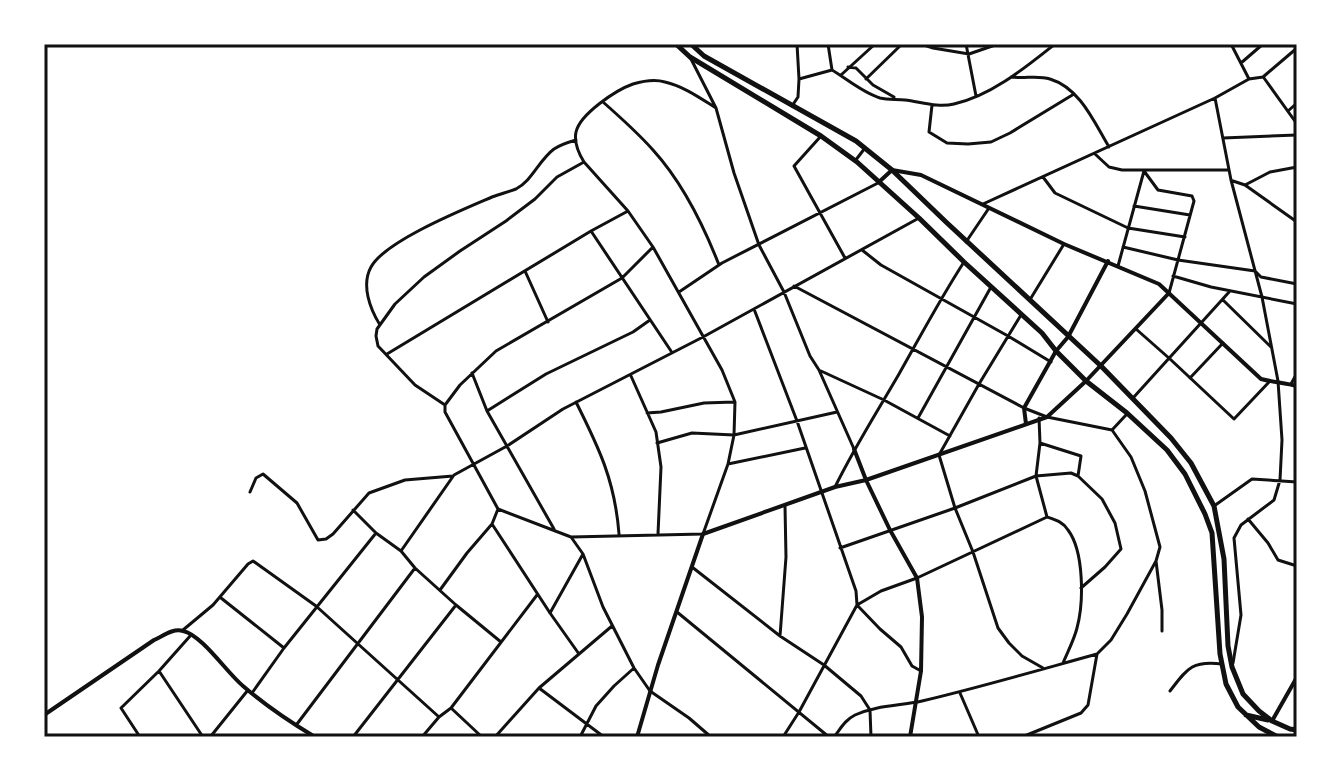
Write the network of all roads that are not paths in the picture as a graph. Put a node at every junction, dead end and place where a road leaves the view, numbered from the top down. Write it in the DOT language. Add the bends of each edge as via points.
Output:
graph roads {
  1 [pos="676,44"];
  2 [pos="691,44"];
  3 [pos="797,44"];
  4 [pos="828,44"];
  5 [pos="875,44"];
  6 [pos="902,44"];
  7 [pos="921,44"];
  8 [pos="966,44"];
  9 [pos="998,44"];
  10 [pos="1055,44"];
  11 [pos="1231,44"];
  12 [pos="1263,44"];
  13 [pos="931,46"];
  14 [pos="1297,48"];
  15 [pos="969,54"];
  16 [pos="690,57"];
  17 [pos="1241,63"];
  18 [pos="848,67"];
  19 [pos="832,70"];
  20 [pos="841,75"];
  21 [pos="1011,77"];
  22 [pos="1263,77"];
  23 [pos="799,79"];
  24 [pos="866,79"];
  25 [pos="1249,79"];
  26 [pos="1074,94"];
  27 [pos="976,96"];
  28 [pos="1215,98"];
  29 [pos="897,99"];
  30 [pos="603,102"];
  31 [pos="1297,103"];
  32 [pos="932,105"];
  33 [pos="792,106"];
  34 [pos="716,108"];
  35 [pos="1288,111"];
  36 [pos="1297,124"];
  37 [pos="1297,135"];
  38 [pos="821,136"];
  39 [pos="1223,138"];
  40 [pos="576,140"];
  41 [pos="1109,147"];
  42 [pos="865,148"];
  43 [pos="1094,153"];
  44 [pos="855,161"];
  45 [pos="584,162"];
  46 [pos="1297,167"];
  47 [pos="892,170"];
  48 [pos="1229,170"];
  49 [pos="1144,171"];
  50 [pos="1043,177"];
  51 [pos="1231,180"];
  52 [pos="878,183"];
  53 [pos="1245,185"];
  54 [pos="983,204"];
  55 [pos="1134,206"];
  56 [pos="990,207"];
  57 [pos="628,211"];
  58 [pos="820,214"];
  59 [pos="1191,216"];
  60 [pos="919,218"];
  61 [pos="1297,222"];
  62 [pos="1128,228"];
  63 [pos="591,231"];
  64 [pos="1185,237"];
  65 [pos="966,242"];
  66 [pos="1064,244"];
  67 [pos="759,245"];
  68 [pos="653,247"];
  69 [pos="1123,247"];
  70 [pos="862,250"];
  71 [pos="845,258"];
  72 [pos="1178,260"];
  73 [pos="1108,261"];
  74 [pos="964,262"];
  75 [pos="719,265"];
  76 [pos="1118,266"];
  77 [pos="525,271"];
  78 [pos="1255,271"];
  79 [pos="1173,276"];
  80 [pos="622,278"];
  81 [pos="1297,284"];
  82 [pos="794,286"];
  83 [pos="991,287"];
  84 [pos="1230,291"];
  85 [pos="679,292"];
  86 [pos="784,292"];
  87 [pos="1169,293"];
  88 [pos="1262,297"];
  89 [pos="940,299"];
  90 [pos="1223,300"];
  91 [pos="1030,301"];
  92 [pos="1297,304"];
  93 [pos="754,309"];
  94 [pos="1021,315"];
  95 [pos="974,317"];
  96 [pos="650,320"];
  97 [pos="548,322"];
  98 [pos="1202,324"];
  99 [pos="380,325"];
  100 [pos="1136,329"];
  101 [pos="1008,336"];
  102 [pos="703,337"];
  103 [pos="1068,337"];
  104 [pos="1223,343"];
  105 [pos="1271,347"];
  106 [pos="913,350"];
  107 [pos="1056,351"];
  108 [pos="672,353"];
  109 [pos="387,354"];
  110 [pos="1170,359"];
  111 [pos="1051,362"];
  112 [pos="1101,366"];
  113 [pos="946,367"];
  114 [pos="819,370"];
  115 [pos="472,373"];
  116 [pos="1297,373"];
  117 [pos="630,374"];
  118 [pos="1190,378"];
  119 [pos="1086,381"];
  120 [pos="1270,381"];
  121 [pos="1278,381"];
  122 [pos="979,384"];
  123 [pos="1294,385"];
  124 [pos="1133,398"];
  125 [pos="884,400"];
  126 [pos="576,402"];
  127 [pos="735,402"];
  128 [pos="445,405"];
  129 [pos="1024,408"];
  130 [pos="487,411"];
  131 [pos="837,412"];
  132 [pos="647,413"];
  133 [pos="1127,413"];
  134 [pos="1047,417"];
  135 [pos="918,418"];
  136 [pos="1039,418"];
  137 [pos="797,421"];
  138 [pos="1026,424"];
  139 [pos="1112,430"];
  140 [pos="734,435"];
  141 [pos="950,436"];
  142 [pos="657,443"];
  143 [pos="1040,443"];
  144 [pos="507,446"];
  145 [pos="805,448"];
  146 [pos="854,449"];
  147 [pos="939,455"];
  148 [pos="474,464"];
  149 [pos="728,464"];
  150 [pos="454,475"];
  151 [pos="1036,476"];
  152 [pos="1078,476"];
  153 [pos="866,480"];
  154 [pos="1280,480"];
  155 [pos="1297,482"];
  156 [pos="835,487"];
  157 [pos="250,492"];
  158 [pos="821,492"];
  159 [pos="785,506"];
  160 [pos="1214,506"];
  161 [pos="955,508"];
  162 [pos="498,509"];
  163 [pos="353,510"];
  164 [pos="1047,517"];
  165 [pos="1248,519"];
  166 [pos="492,524"];
  167 [pos="890,530"];
  168 [pos="555,531"];
  169 [pos="376,533"];
  170 [pos="658,534"];
  171 [pos="703,534"];
  172 [pos="619,536"];
  173 [pos="571,537"];
  174 [pos="840,548"];
  175 [pos="401,551"];
  176 [pos="973,552"];
  177 [pos="583,554"];
  178 [pos="1156,561"];
  179 [pos="1297,566"];
  180 [pos="692,567"];
  181 [pos="415,568"];
  182 [pos="917,578"];
  183 [pos="1081,588"];
  184 [pos="440,590"];
  185 [pos="537,595"];
  186 [pos="221,597"];
  187 [pos="456,605"];
  188 [pos="857,605"];
  189 [pos="316,606"];
  190 [pos="676,612"];
  191 [pos="550,613"];
  192 [pos="612,626"];
  193 [pos="183,630"];
  194 [pos="1162,631"];
  195 [pos="191,635"];
  196 [pos="780,636"];
  197 [pos="501,642"];
  198 [pos="359,643"];
  199 [pos="284,648"];
  200 [pos="579,654"];
  201 [pos="1097,654"];
  202 [pos="1063,663"];
  203 [pos="1222,664"];
  204 [pos="824,665"];
  205 [pos="1232,667"];
  206 [pos="634,668"];
  207 [pos="1043,668"];
  208 [pos="159,671"];
  209 [pos="921,671"];
  210 [pos="1297,677"];
  211 [pos="397,678"];
  212 [pos="539,688"];
  213 [pos="650,691"];
  214 [pos="960,691"];
  215 [pos="1170,691"];
  216 [pos="250,692"];
  217 [pos="917,702"];
  218 [pos="451,708"];
  219 [pos="870,710"];
  220 [pos="799,712"];
  221 [pos="44,715"];
  222 [pos="1245,715"];
  223 [pos="439,717"];
  224 [pos="1272,721"];
  225 [pos="587,724"];
  226 [pos="296,726"];
  227 [pos="1297,730"];
  228 [pos="140,737"];
  229 [pos="209,737"];
  230 [pos="315,737"];
  231 [pos="353,737"];
  232 [pos="422,737"];
  233 [pos="482,737"];
  234 [pos="495,737"];
  235 [pos="580,737"];
  236 [pos="604,737"];
  237 [pos="637,737"];
  238 [pos="711,737"];
  239 [pos="783,737"];
  240 [pos="832,737"];
  241 [pos="871,737"];
  242 [pos="910,737"];
  243 [pos="979,737"];
  244 [pos="1022,737"];
  245 [pos="1278,737"];
  1 -- 16 [label="main road"];
  2 -- 33 [label="main road"];
  3 -- 23 [label="street"];
  4 -- 19 [label="street"];
  5 -- 18 [label="street"];
  6 -- 24 [label="street"];
  7 -- 13 [label="street"];
  8 -- 15 [label="street"];
  9 -- 15 [label="street"];
  10 -- 21 [label="street"];
  11 -- 17 [label="street"];
  12 -- 17 [label="street"];
  13 -- 15 [label="street"];
  14 -- 22 [label="street"];
  15 -- 27 [label="street"];
  16 -- 34 [label="street"];
  16 -- 38 [label="main road"];
  17 -- 25 [label="street"];
  18 -- 20 [label="street"];
  18 -- 24 [label="street"];
  19 -- 20 [label="street"];
  19 -- 23 [label="street"];
  20 -- 29 [label="street" via="882,99"];
  21 -- 26 [label="street" via="1050,79"];
  21 -- 27 [label="street"];
  22 -- 25 [label="street"];
  22 -- 35 [label="street"];
  23 -- 33 [label="street"];
  24 -- 29 [label="street"];
  25 -- 28 [label="street"];
  26 -- 32 [label="street" via="991,142 968,144 947,143 929,132"];
  26 -- 41 [label="street"];
  27 -- 32 [label="street" via="953,105"];
  28 -- 39 [label="street"];
  28 -- 41 [label="street"];
  29 -- 32 [label="street"];
  30 -- 34 [label="street" via="631,85 664,81"];
  30 -- 40 [label="street" via="582,119"];
  30 -- 75 [label="street" via="669,170"];
  31 -- 35 [label="street"];
  33 -- 42 [label="main road"];
  34 -- 67 [label="street"];
  35 -- 36 [label="street"];
  37 -- 39 [label="street"];
  38 -- 44 [label="main road"];
  38 -- 58 [label="street" via="794,166"];
  39 -- 48 [label="street"];
  40 -- 45 [label="street"];
  40 -- 99 [label="street" via="556,148 519,187 425,228 371,265 367,296"];
  41 -- 43 [label="street"];
  42 -- 44 [label="street"];
  42 -- 47 [label="main road"];
  43 -- 49 [label="street" via="1109,167"];
  43 -- 50 [label="street"];
  44 -- 52 [label="main road"];
  45 -- 57 [label="street"];
  45 -- 99 [label="street" via="424,277"];
  46 -- 53 [label="street" via="1270,172"];
  47 -- 52 [label="street"];
  47 -- 54 [label="street" via="921,175"];
  47 -- 65 [label="main road"];
  48 -- 49 [label="street"];
  48 -- 51 [label="street"];
  49 -- 55 [label="street"];
  49 -- 59 [label="street" via="1158,190 1192,196"];
  50 -- 54 [label="street"];
  50 -- 62 [label="street" via="1055,193"];
  51 -- 53 [label="street"];
  51 -- 78 [label="street"];
  52 -- 58 [label="street"];
  52 -- 60 [label="main road"];
  53 -- 61 [label="street"];
  54 -- 56 [label="street"];
  55 -- 59 [label="street"];
  55 -- 62 [label="street"];
  56 -- 65 [label="street"];
  56 -- 66 [label="street"];
  57 -- 63 [label="street"];
  57 -- 68 [label="street"];
  58 -- 67 [label="street"];
  58 -- 71 [label="street"];
  59 -- 64 [label="street"];
  60 -- 70 [label="street"];
  60 -- 74 [label="main road"];
  62 -- 64 [label="street"];
  62 -- 69 [label="street"];
  63 -- 77 [label="street"];
  63 -- 80 [label="street"];
  64 -- 72 [label="street"];
  65 -- 91 [label="main road"];
  66 -- 73 [label="street"];
  66 -- 91 [label="street"];
  67 -- 75 [label="street"];
  67 -- 86 [label="street"];
  68 -- 80 [label="street"];
  68 -- 85 [label="street"];
  69 -- 72 [label="street"];
  69 -- 76 [label="street"];
  70 -- 71 [label="street"];
  70 -- 89 [label="street"];
  71 -- 82 [label="street"];
  72 -- 78 [label="street"];
  72 -- 79 [label="street"];
  73 -- 76 [label="street"];
  73 -- 103 [label="street"];
  74 -- 83 [label="main road"];
  74 -- 89 [label="street"];
  75 -- 85 [label="street"];
  76 -- 87 [label="street"];
  77 -- 97 [label="street"];
  77 -- 109 [label="street"];
  78 -- 81 [label="street"];
  78 -- 88 [label="street"];
  79 -- 84 [label="street"];
  79 -- 87 [label="street"];
  80 -- 96 [label="street"];
  80 -- 97 [label="street"];
  82 -- 86 [label="street"];
  82 -- 106 [label="street"];
  83 -- 94 [label="main road"];
  83 -- 95 [label="street"];
  84 -- 88 [label="street"];
  84 -- 90 [label="street"];
  85 -- 102 [label="street"];
  86 -- 93 [label="street"];
  86 -- 114 [label="street"];
  87 -- 98 [label="street"];
  87 -- 100 [label="street"];
  88 -- 92 [label="street"];
  88 -- 105 [label="street"];
  89 -- 95 [label="street"];
  89 -- 106 [label="street"];
  90 -- 98 [label="street"];
  90 -- 105 [label="street"];
  91 -- 103 [label="main road"];
  93 -- 102 [label="street"];
  93 -- 137 [label="street"];
  94 -- 101 [label="street"];
  94 -- 107 [label="main road"];
  95 -- 101 [label="street"];
  95 -- 113 [label="street"];
  96 -- 108 [label="street"];
  96 -- 130 [label="street"];
  97 -- 115 [label="street" via="496,351"];
  98 -- 104 [label="street"];
  98 -- 110 [label="street"];
  99 -- 109 [label="street" via="378,346"];
  100 -- 110 [label="street"];
  100 -- 112 [label="street"];
  101 -- 111 [label="street"];
  101 -- 122 [label="street"];
  102 -- 108 [label="street"];
  102 -- 127 [label="street"];
  103 -- 107 [label="street"];
  103 -- 112 [label="main road"];
  104 -- 118 [label="street"];
  104 -- 120 [label="street" via="1261,379"];
  105 -- 121 [label="street"];
  106 -- 113 [label="street"];
  106 -- 125 [label="street"];
  107 -- 111 [label="street"];
  107 -- 119 [label="main road"];
  108 -- 117 [label="street"];
  109 -- 128 [label="street" via="415,385"];
  110 -- 118 [label="street"];
  110 -- 124 [label="street"];
  111 -- 129 [label="street"];
  112 -- 119 [label="street"];
  112 -- 124 [label="main road"];
  113 -- 122 [label="street"];
  113 -- 135 [label="street"];
  114 -- 125 [label="street"];
  114 -- 131 [label="street"];
  115 -- 128 [label="street"];
  115 -- 130 [label="street"];
  116 -- 123 [label="street"];
  117 -- 126 [label="street"];
  117 -- 132 [label="street"];
  118 -- 120 [label="street" via="1234,419"];
  119 -- 133 [label="main road"];
  119 -- 134 [label="street"];
  120 -- 121 [label="street"];
  121 -- 123 [label="street"];
  121 -- 154 [label="street"];
  122 -- 129 [label="street"];
  122 -- 141 [label="street"];
  124 -- 160 [label="main road" via="1191,463"];
  125 -- 135 [label="street"];
  125 -- 146 [label="street"];
  126 -- 144 [label="street"];
  126 -- 172 [label="street" via="608,470"];
  127 -- 132 [label="street"];
  127 -- 140 [label="street"];
  128 -- 148 [label="street"];
  129 -- 134 [label="street"];
  129 -- 138 [label="street"];
  130 -- 144 [label="street"];
  131 -- 137 [label="street"];
  131 -- 146 [label="street"];
  132 -- 142 [label="street"];
  133 -- 139 [label="street"];
  133 -- 203 [label="main road" via="1167,450 1205,514 1213,543"];
  134 -- 136 [label="street"];
  134 -- 139 [label="street"];
  135 -- 141 [label="street"];
  136 -- 138 [label="street"];
  136 -- 143 [label="street"];
  137 -- 140 [label="street"];
  137 -- 145 [label="street"];
  138 -- 147 [label="street"];
  139 -- 178 [label="street" via="1145,491 1160,547"];
  140 -- 142 [label="street" via="692,433"];
  140 -- 149 [label="street"];
  141 -- 147 [label="street"];
  142 -- 170 [label="street"];
  143 -- 151 [label="street"];
  143 -- 152 [label="street" via="1081,456"];
  144 -- 148 [label="street"];
  144 -- 168 [label="street"];
  145 -- 149 [label="street"];
  145 -- 158 [label="street"];
  146 -- 153 [label="street"];
  146 -- 156 [label="street"];
  147 -- 153 [label="street"];
  147 -- 161 [label="street"];
  148 -- 150 [label="street"];
  148 -- 162 [label="street"];
  149 -- 171 [label="street"];
  150 -- 163 [label="street" via="405,480 369,493"];
  150 -- 175 [label="street"];
  151 -- 152 [label="street"];
  151 -- 161 [label="street"];
  151 -- 164 [label="street"];
  152 -- 183 [label="street" via="1102,499 1121,549"];
  153 -- 156 [label="street"];
  153 -- 167 [label="street"];
  154 -- 155 [label="street"];
  154 -- 160 [label="street" via="1252,479"];
  154 -- 165 [label="street" via="1274,500"];
  156 -- 158 [label="street"];
  157 -- 163 [label="street" via="263,474 297,503 318,540 333,534"];
  158 -- 159 [label="street"];
  158 -- 174 [label="street"];
  159 -- 171 [label="street"];
  159 -- 196 [label="street"];
  160 -- 205 [label="main road" via="1224,559"];
  161 -- 167 [label="street"];
  161 -- 176 [label="street"];
  162 -- 166 [label="street"];
  162 -- 168 [label="street"];
  163 -- 169 [label="street"];
  164 -- 176 [label="street"];
  164 -- 183 [label="street" via="1069,530 1080,555"];
  165 -- 179 [label="street" via="1278,560"];
  165 -- 205 [label="street" via="1234,538 1241,615"];
  166 -- 184 [label="street"];
  166 -- 185 [label="street"];
  167 -- 174 [label="street"];
  167 -- 182 [label="street"];
  168 -- 173 [label="street"];
  169 -- 175 [label="street"];
  169 -- 189 [label="street"];
  170 -- 171 [label="street"];
  170 -- 172 [label="street"];
  171 -- 180 [label="street"];
  172 -- 173 [label="street"];
  173 -- 177 [label="street"];
  174 -- 188 [label="street"];
  175 -- 181 [label="street"];
  176 -- 182 [label="street"];
  176 -- 207 [label="street" via="998,628 1022,656"];
  177 -- 191 [label="street"];
  177 -- 192 [label="street"];
  178 -- 194 [label="street"];
  178 -- 201 [label="street" via="1111,640"];
  180 -- 190 [label="street"];
  180 -- 196 [label="street"];
  181 -- 184 [label="street"];
  181 -- 198 [label="street"];
  182 -- 188 [label="street"];
  182 -- 209 [label="street"];
  183 -- 202 [label="street" via="1078,627"];
  184 -- 187 [label="street"];
  185 -- 191 [label="street"];
  185 -- 197 [label="street"];
  186 -- 189 [label="street" via="253,561"];
  186 -- 193 [label="street"];
  186 -- 199 [label="street"];
  187 -- 197 [label="street"];
  187 -- 211 [label="street"];
  188 -- 204 [label="street"];
  188 -- 209 [label="street"];
  189 -- 198 [label="street"];
  189 -- 199 [label="street"];
  190 -- 213 [label="street"];
  190 -- 220 [label="street"];
  191 -- 200 [label="street"];
  192 -- 200 [label="street"];
  192 -- 206 [label="street"];
  193 -- 195 [label="street"];
  193 -- 221 [label="street" via="154,640"];
  195 -- 208 [label="street"];
  195 -- 216 [label="street"];
  196 -- 204 [label="street"];
  197 -- 218 [label="street"];
  198 -- 211 [label="street"];
  198 -- 226 [label="street"];
  199 -- 216 [label="street"];
  200 -- 212 [label="street"];
  201 -- 202 [label="street"];
  201 -- 244 [label="street" via="1088,705 1081,713"];
  202 -- 207 [label="street"];
  203 -- 215 [label="street" via="1193,666"];
  203 -- 222 [label="main road" via="1226,684"];
  204 -- 219 [label="street"];
  204 -- 220 [label="street"];
  205 -- 224 [label="main road" via="1243,694"];
  206 -- 213 [label="street"];
  206 -- 225 [label="street" via="596,706"];
  207 -- 214 [label="street"];
  208 -- 228 [label="street" via="121,708"];
  208 -- 229 [label="street"];
  209 -- 217 [label="street"];
  210 -- 224 [label="street"];
  211 -- 223 [label="street"];
  211 -- 231 [label="street"];
  212 -- 225 [label="street"];
  212 -- 234 [label="street"];
  213 -- 237 [label="street"];
  213 -- 238 [label="street"];
  214 -- 217 [label="street"];
  214 -- 243 [label="street"];
  216 -- 226 [label="street"];
  216 -- 229 [label="street"];
  217 -- 219 [label="street"];
  217 -- 242 [label="street"];
  218 -- 223 [label="street"];
  218 -- 233 [label="street"];
  219 -- 240 [label="street" via="845,720"];
  219 -- 241 [label="street"];
  220 -- 239 [label="street"];
  220 -- 240 [label="street"];
  222 -- 224 [label="main road"];
  222 -- 245 [label="main road"];
  223 -- 232 [label="street"];
  224 -- 227 [label="main road"];
  225 -- 235 [label="street"];
  225 -- 236 [label="street"];
  226 -- 230 [label="street"];
}
